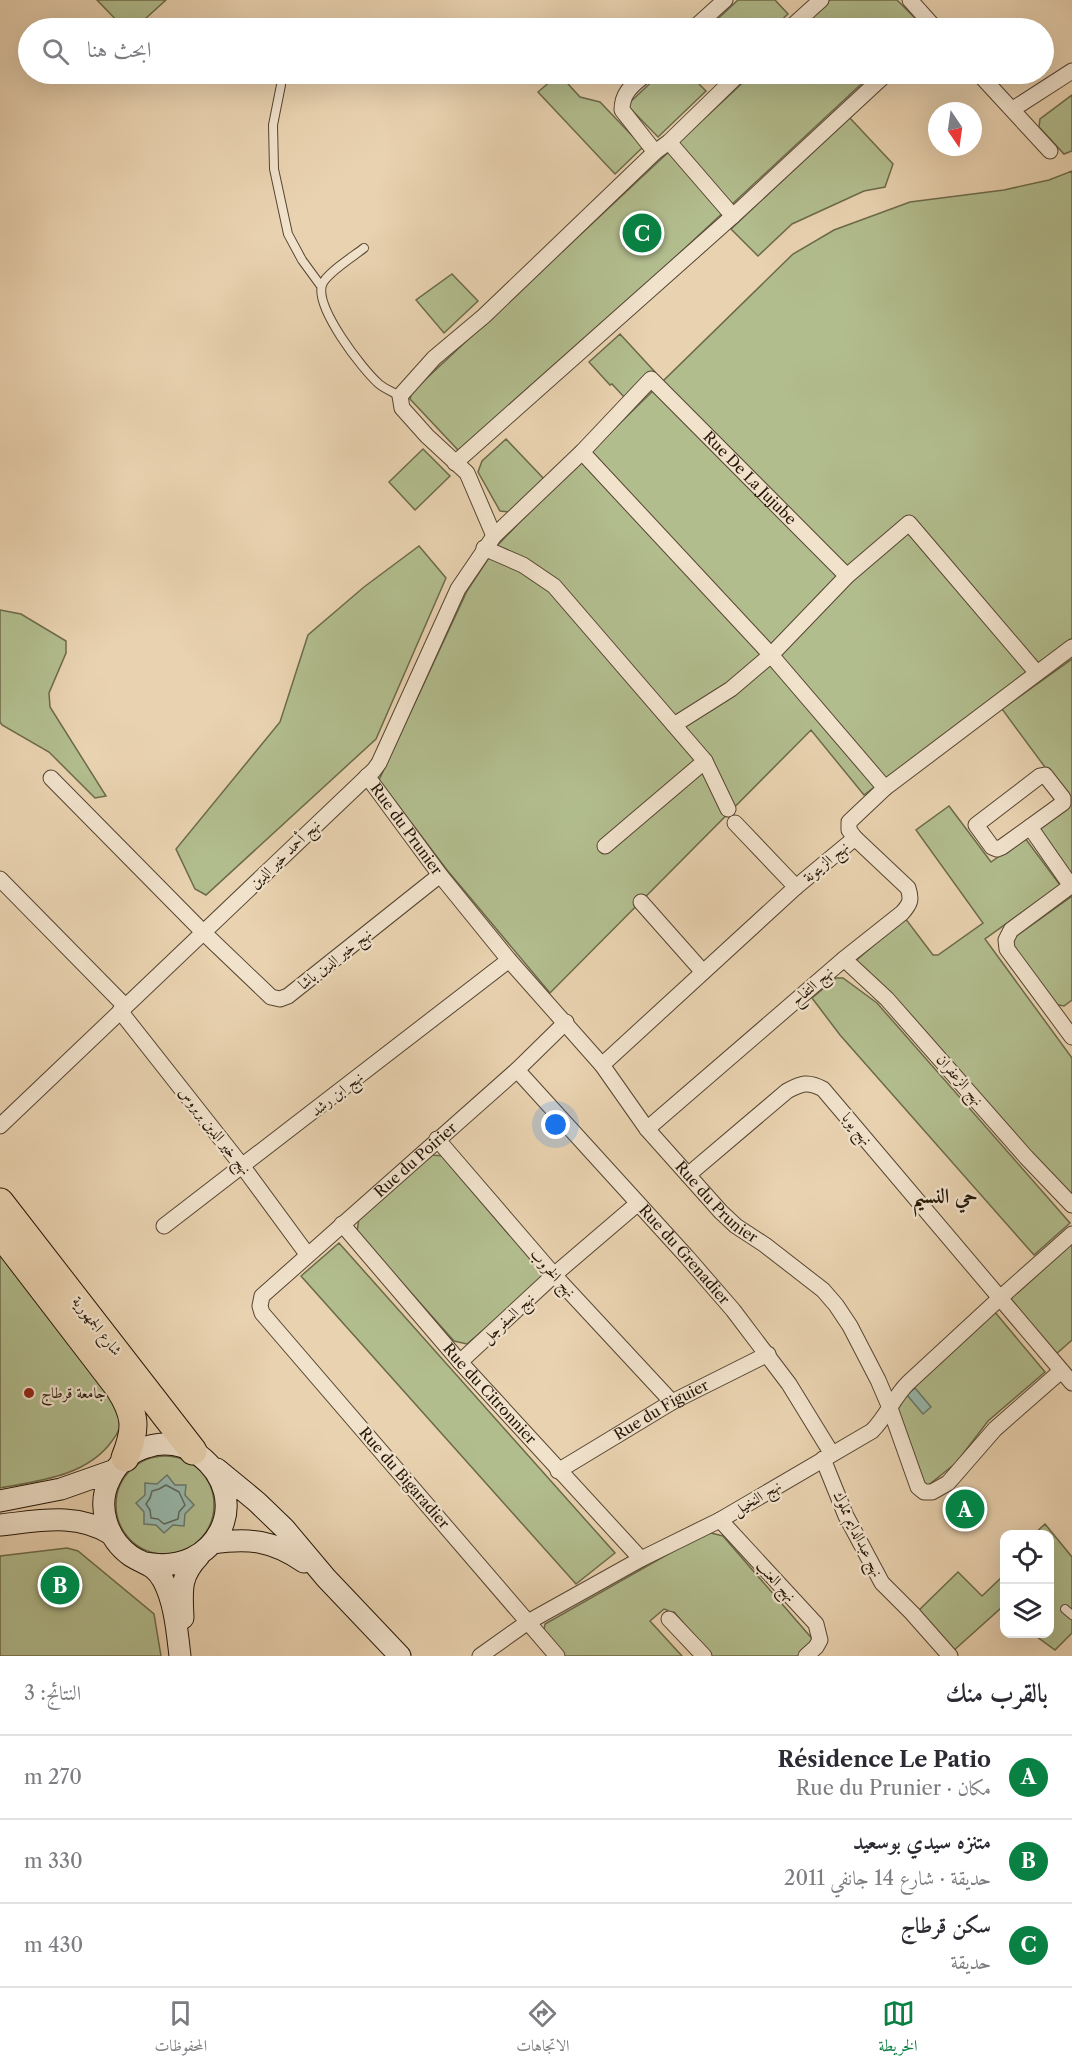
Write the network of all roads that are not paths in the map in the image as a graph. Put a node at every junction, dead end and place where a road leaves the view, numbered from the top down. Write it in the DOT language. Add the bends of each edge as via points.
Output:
graph roads {
  1 [pos="724,0"];
  2 [pos="821,0"];
  3 [pos="910,0"];
  4 [pos="705,18"];
  5 [pos="801,18"];
  6 [pos="926,18"];
  7 [pos="1072,71"];
  8 [pos="1054,83"];
  9 [pos="635,84"];
  10 [pos="729,84"];
  11 [pos="875,84"];
  12 [pos="989,84"];
  13 [pos="1052,84"];
  14 [pos="281,85"];
  15 [pos="1013,109"];
  16 [pos="669,142"];
  17 [pos="1050,151"];
  18 [pos="655,152"];
  19 [pos="733,216"];
  20 [pos="364,248"];
  21 [pos="321,286"];
  22 [pos="651,379"];
  23 [pos="400,396"];
  24 [pos="582,452"];
  25 [pos="455,463"];
  26 [pos="489,542"];
  27 [pos="847,576"];
  28 [pos="1072,648"];
  29 [pos="771,655"];
  30 [pos="1037,673"];
  31 [pos="674,725"];
  32 [pos="705,761"];
  33 [pos="367,776"];
  34 [pos="51,778"];
  35 [pos="885,788"];
  36 [pos="1030,827"];
  37 [pos="855,838"];
  38 [pos="605,846"];
  39 [pos="440,875"];
  40 [pos="0,879"];
  41 [pos="1072,886"];
  42 [pos="796,887"];
  43 [pos="641,902"];
  44 [pos="203,932"];
  45 [pos="844,959"];
  46 [pos="509,960"];
  47 [pos="703,972"];
  48 [pos="123,1009"];
  49 [pos="1066,1016"];
  50 [pos="566,1023"];
  51 [pos="1072,1036"];
  52 [pos="602,1065"];
  53 [pos="517,1070"];
  54 [pos="0,1126"];
  55 [pos="647,1129"];
  56 [pos="437,1139"];
  57 [pos="243,1167"];
  58 [pos="688,1175"];
  59 [pos="0,1202"];
  60 [pos="637,1204"];
  61 [pos="1072,1205"];
  62 [pos="342,1224"];
  63 [pos="164,1226"];
  64 [pos="0,1233"];
  65 [pos="1072,1234"];
  66 [pos="307,1254"];
  67 [pos="554,1275"];
  68 [pos="262,1296"];
  69 [pos="1000,1298"];
  70 [pos="768,1354"];
  71 [pos="460,1362"];
  72 [pos="1061,1371"];
  73 [pos="1072,1383"];
  74 [pos="672,1402"];
  75 [pos="891,1408"];
  76 [pos="828,1456"];
  77 [pos="201,1457"];
  78 [pos="120,1464"];
  79 [pos="558,1471"];
  80 [pos="0,1501"];
  81 [pos="720,1520"];
  82 [pos="0,1525"];
  83 [pos="111,1534"];
  84 [pos="207,1548"];
  85 [pos="641,1559"];
  86 [pos="146,1563"];
  87 [pos="327,1578"];
  88 [pos="669,1619"];
  89 [pos="528,1622"];
  90 [pos="811,1651"];
  91 [pos="180,1656"];
  92 [pos="188,1656"];
  93 [pos="400,1656"];
  94 [pos="480,1656"];
  95 [pos="557,1656"];
  96 [pos="704,1656"];
  97 [pos="950,1656"];
  1 -- 4 [label="street"];
  2 -- 5 [label="street"];
  3 -- 6 [label="street"];
  7 -- 8 [label="street"];
  9 -- 18 [label="street" via="625,93 622,110"];
  10 -- 16 [label="street"];
  11 -- 19 [label="street"];
  12 -- 15 [label="street"];
  13 -- 15 [label="street"];
  14 -- 21 [label="lane" via="273,125 274,169 288,234"];
  15 -- 17 [label="street"];
  16 -- 18 [label="street"];
  16 -- 19 [label="street"];
  18 -- 23 [label="street" via="484,316 434,358"];
  19 -- 25 [label="street"];
  20 -- 21 [label="lane" via="326,277"];
  21 -- 23 [label="lane" via="332,322 348,349 380,384"];
  22 -- 24 [label="street, نهج أحمد خير الدين"];
  22 -- 27 [label="street, Rue De La Jujube"];
  23 -- 25 [label="street" via="402,408"];
  24 -- 26 [label="street, نهج أحمد خير الدين"];
  24 -- 29 [label="street"];
  25 -- 26 [label="street" via="467,473 485,511"];
  26 -- 31 [label="street" via="554,586"];
  26 -- 33 [label="street, نهج أحمد خير الدين" via="458,589 379,763"];
  27 -- 29 [label="street"];
  27 -- 30 [label="street" via="909,522"];
  28 -- 30 [label="street, نهج الزيتونة"];
  29 -- 31 [label="street" via="731,689"];
  29 -- 35 [label="street"];
  30 -- 35 [label="street, نهج الزيتونة"];
  31 -- 32 [label="street"];
  32 -- 38 [label="street"];
  32 -- 42 [label="street" via="731,816"];
  33 -- 39 [label="street, Rue du Prunier"];
  33 -- 44 [label="street, نهج أحمد خير الدين"];
  34 -- 44 [label="street"];
  35 -- 37 [label="street, نهج الزيتونة" via="849,822"];
  36 -- 36 [label="street" via="1064,802 1046,775 976,825 997,849"];
  36 -- 41 [label="street"];
  37 -- 42 [label="street, نهج الزيتونة"];
  37 -- 45 [label="street, نهج التفاح" via="908,888 911,897 902,913"];
  39 -- 44 [label="street, نهج خير الدين باشا" via="280,999 266,994"];
  39 -- 46 [label="street, Rue du Prunier"];
  40 -- 48 [label="street"];
  41 -- 49 [label="street" via="1011,930 1006,940 1007,949"];
  42 -- 47 [label="street, نهج الزيتونة"];
  43 -- 47 [label="street"];
  44 -- 48 [label="street, نهج أحمد خير الدين"];
  45 -- 55 [label="street, نهج التفاح"];
  45 -- 61 [label="street, نهج الزعفران" via="887,999"];
  46 -- 50 [label="street, Rue du Prunier"];
  46 -- 57 [label="street, نهج ابن رشد"];
  47 -- 52 [label="street, نهج الزيتونة"];
  48 -- 54 [label="street, نهج أحمد خير الدين"];
  48 -- 57 [label="street, نهج خير الدين بربروس"];
  49 -- 51 [label="street"];
  50 -- 52 [label="street, Rue du Prunier"];
  50 -- 53 [label="street, Rue du Poirier"];
  52 -- 55 [label="street, Rue du Prunier"];
  53 -- 56 [label="street, Rue du Poirier"];
  53 -- 60 [label="street, Rue du Grenadier"];
  55 -- 58 [label="street, Rue du Prunier"];
  56 -- 62 [label="street, Rue du Poirier"];
  56 -- 67 [label="street, نهج الخروب"];
  57 -- 63 [label="street, نهج ابن رشد"];
  57 -- 66 [label="street, نهج خير الدين بربروس"];
  58 -- 69 [label="street, نهج يوبا" via="787,1091 813,1083 823,1089"];
  58 -- 75 [label="street, Rue du Prunier" via="736,1226 823,1290 850,1326"];
  59 -- 77 [label="highway, شارع الجمهورية"];
  60 -- 67 [label="street, نهج السفرجل"];
  60 -- 70 [label="street, Rue du Grenadier"];
  62 -- 66 [label="street, Rue du Poirier"];
  62 -- 71 [label="street, Rue du Citronnier"];
  64 -- 78 [label="highway, شارع الجمهورية" via="129,1403 134,1430"];
  65 -- 69 [label="street"];
  66 -- 68 [label="street, Rue du Poirier"];
  67 -- 71 [label="street, نهج السفرجل"];
  67 -- 74 [label="street, نهج الخروب"];
  68 -- 89 [label="street, Rue du Bigaradier" via="262,1313"];
  69 -- 72 [label="street, نهج يوبا"];
  69 -- 75 [label="street, نهج النخيل" via="898,1394"];
  70 -- 74 [label="street, Rue du Figuier"];
  70 -- 76 [label="street, Rue du Grenadier"];
  71 -- 79 [label="street, Rue du Citronnier"];
  72 -- 73 [label="street, نهج يوبا"];
  72 -- 75 [label="street, Rue du Prunier" via="995,1429 948,1483 932,1492 918,1487"];
  74 -- 79 [label="street, Rue du Figuier"];
  75 -- 76 [label="street, نهج النخيل" via="872,1431"];
  76 -- 81 [label="street, نهج النخيل"];
  76 -- 97 [label="street, نهج عبدالدايم مملوك" via="846,1516 882,1583"];
  77 -- 78 [label="main road" via="170,1444 158,1444 135,1451"];
  77 -- 84 [label="main road" via="221,1482 226,1502 220,1531"];
  77 -- 87 [label="main road, شارع الجمهورية" via="257,1502"];
  78 -- 80 [label="main road" via="61,1489"];
  78 -- 83 [label="main road" via="108,1482 104,1502"];
  79 -- 85 [label="street, Rue du Citronnier"];
  81 -- 85 [label="street, نهج النخيل"];
  81 -- 90 [label="street, نهج العنب" via="816,1624 820,1640"];
  82 -- 83 [label="main road" via="76,1520"];
  83 -- 86 [label="main road" via="126,1551"];
  84 -- 86 [label="main road" via="189,1561 175,1565"];
  84 -- 87 [label="main road, شارع الجمهورية" via="236,1540 271,1544"];
  84 -- 92 [label="main road" via="189,1567 182,1585"];
  85 -- 89 [label="street, نهج النخيل"];
  86 -- 91 [label="main road" via="164,1582 175,1617"];
  87 -- 93 [label="main road, شارع الجمهورية"];
  88 -- 96 [label="street"];
  89 -- 94 [label="street, نهج النخيل"];
  89 -- 95 [label="street, Rue du Bigaradier"];
}
